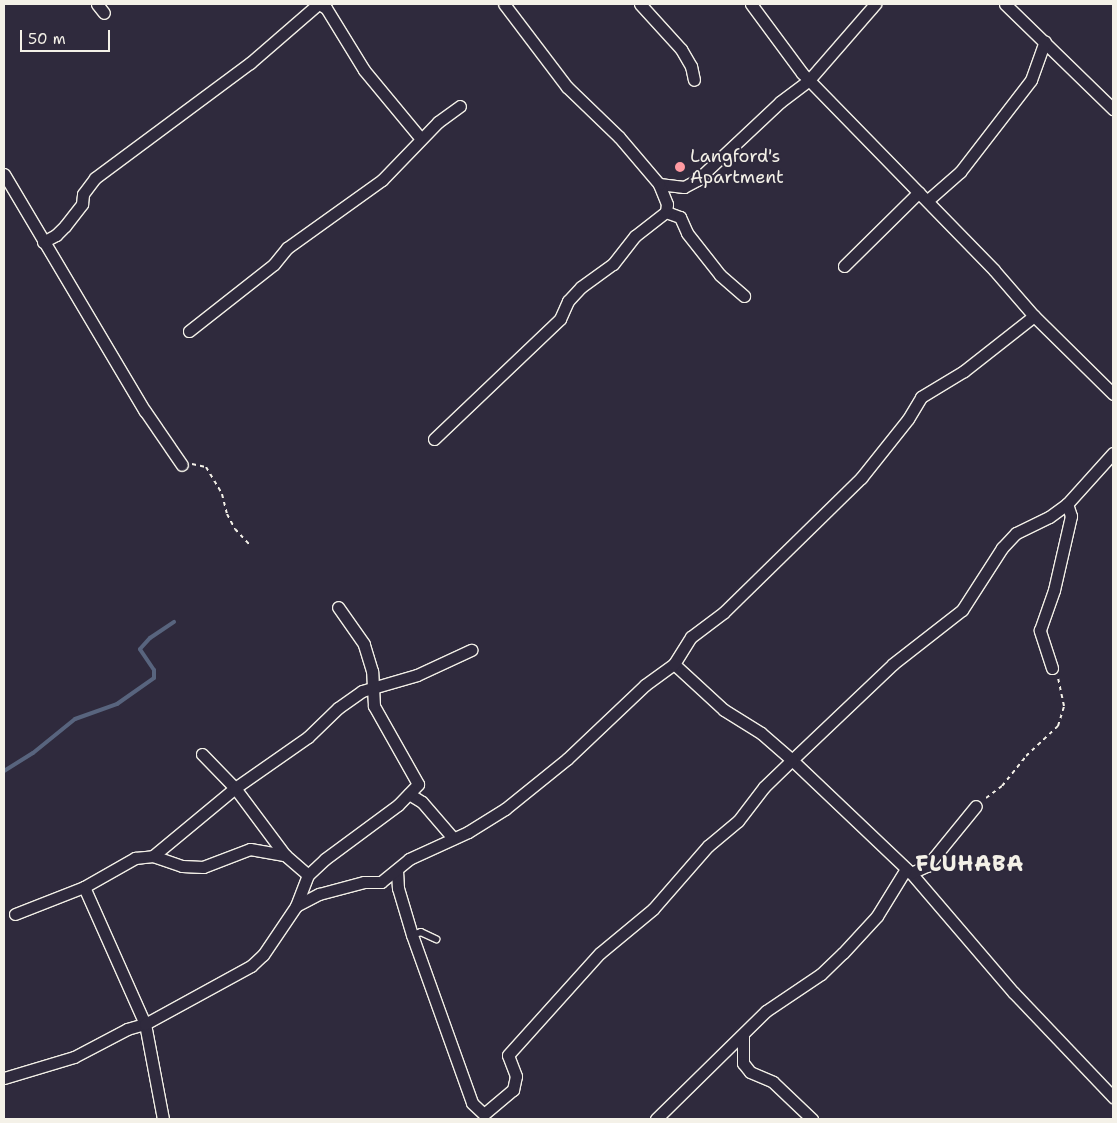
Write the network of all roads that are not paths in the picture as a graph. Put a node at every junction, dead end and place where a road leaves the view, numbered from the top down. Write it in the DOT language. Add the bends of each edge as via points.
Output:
graph roads {
  1 [pos="504,4"];
  2 [pos="640,4"];
  3 [pos="751,4"];
  4 [pos="875,4"];
  5 [pos="1005,4"];
  6 [pos="324,5"];
  7 [pos="1045,41"];
  8 [pos="694,80"];
  9 [pos="809,80"];
  10 [pos="460,106"];
  11 [pos="1113,109"];
  12 [pos="421,139"];
  13 [pos="4,174"];
  14 [pos="659,184"];
  15 [pos="919,192"];
  16 [pos="928,200"];
  17 [pos="666,212"];
  18 [pos="43,242"];
  19 [pos="844,266"];
  20 [pos="744,296"];
  21 [pos="1034,316"];
  22 [pos="189,331"];
  23 [pos="1113,394"];
  24 [pos="434,439"];
  25 [pos="1113,452"];
  26 [pos="182,465"];
  27 [pos="1067,504"];
  28 [pos="338,608"];
  29 [pos="471,650"];
  30 [pos="674,664"];
  31 [pos="1052,668"];
  32 [pos="373,686"];
  33 [pos="202,754"];
  34 [pos="792,760"];
  35 [pos="235,788"];
  36 [pos="409,794"];
  37 [pos="976,806"];
  38 [pos="453,838"];
  39 [pos="286,855"];
  40 [pos="153,856"];
  41 [pos="397,870"];
  42 [pos="908,871"];
  43 [pos="308,875"];
  44 [pos="84,887"];
  45 [pos="296,906"];
  46 [pos="15,914"];
  47 [pos="412,935"];
  48 [pos="436,938"];
  49 [pos="145,1024"];
  50 [pos="743,1035"];
  51 [pos="4,1078"];
  52 [pos="1113,1097"];
  53 [pos="481,1117"];
  54 [pos="163,1119"];
  55 [pos="656,1119"];
  56 [pos="812,1119"];
  1 -- 14 [label="street" via="567,87 619,137"];
  2 -- 8 [label="street" via="681,49 692,66"];
  3 -- 9 [label="street" via="757,16"];
  4 -- 9 [label="street"];
  5 -- 7 [label="street"];
  6 -- 12 [label="street" via="364,70"];
  6 -- 18 [label="street" via="95,178 84,194 82,204 56,236"];
  7 -- 11 [label="street"];
  7 -- 16 [label="street" via="1032,80 960,172"];
  9 -- 14 [label="street" via="780,102 697,180 684,187"];
  9 -- 15 [label="street"];
  10 -- 12 [label="street"];
  12 -- 22 [label="street" via="382,180 287,248 274,264"];
  13 -- 18 [label="street"];
  14 -- 17 [label="street" via="667,204"];
  15 -- 16 [label="street"];
  15 -- 19 [label="street"];
  16 -- 21 [label="street"];
  17 -- 20 [label="street" via="680,217 687,233 720,275"];
  17 -- 24 [label="street" via="635,236 613,264 581,286 568,301 560,319"];
  18 -- 26 [label="street" via="145,411"];
  21 -- 23 [label="street"];
  21 -- 30 [label="street" via="964,371 921,397 908,419 861,478 724,612 691,637"];
  25 -- 27 [label="street"];
  27 -- 31 [label="street" via="1071,516 1054,590 1040,630"];
  27 -- 34 [label="street" via="1016,533 1002,548 962,610 886,670"];
  28 -- 32 [label="street" via="364,644 370,658"];
  29 -- 32 [label="street" via="417,674"];
  30 -- 34 [label="street" via="724,710 761,733"];
  30 -- 38 [label="street" via="644,685 567,759 505,809"];
  32 -- 35 [label="street" via="338,708 302,742"];
  32 -- 36 [label="street" via="374,706 418,784"];
  33 -- 35 [label="street"];
  34 -- 42 [label="street"];
  34 -- 53 [label="street" via="764,787 738,821 708,846 653,910 600,953 514,1048 508,1055 516,1076 513,1090"];
  35 -- 39 [label="street"];
  35 -- 40 [label="street"];
  36 -- 38 [label="street" via="422,802"];
  36 -- 43 [label="street" via="358,831"];
  37 -- 42 [label="street" via="927,866"];
  38 -- 41 [label="street" via="409,859"];
  39 -- 40 [label="street" via="250,849 203,867 182,866"];
  39 -- 43 [label="street"];
  40 -- 44 [label="street" via="135,858"];
  41 -- 45 [label="street" via="382,882 319,894"];
  41 -- 47 [label="street" via="398,888"];
  42 -- 50 [label="street" via="876,916 843,953 821,974 778,1001"];
  42 -- 52 [label="street" via="1014,992"];
  43 -- 45 [label="street"];
  44 -- 46 [label="street"];
  44 -- 49 [label="street"];
  45 -- 49 [label="street" via="263,955 251,966"];
  47 -- 48 [label="lane" via="421,932"];
  47 -- 53 [label="street" via="472,1103"];
  49 -- 51 [label="street" via="127,1029 74,1057"];
  49 -- 54 [label="street"];
  50 -- 55 [label="street"];
  50 -- 56 [label="street" via="743,1063 750,1072 773,1082"];
}
